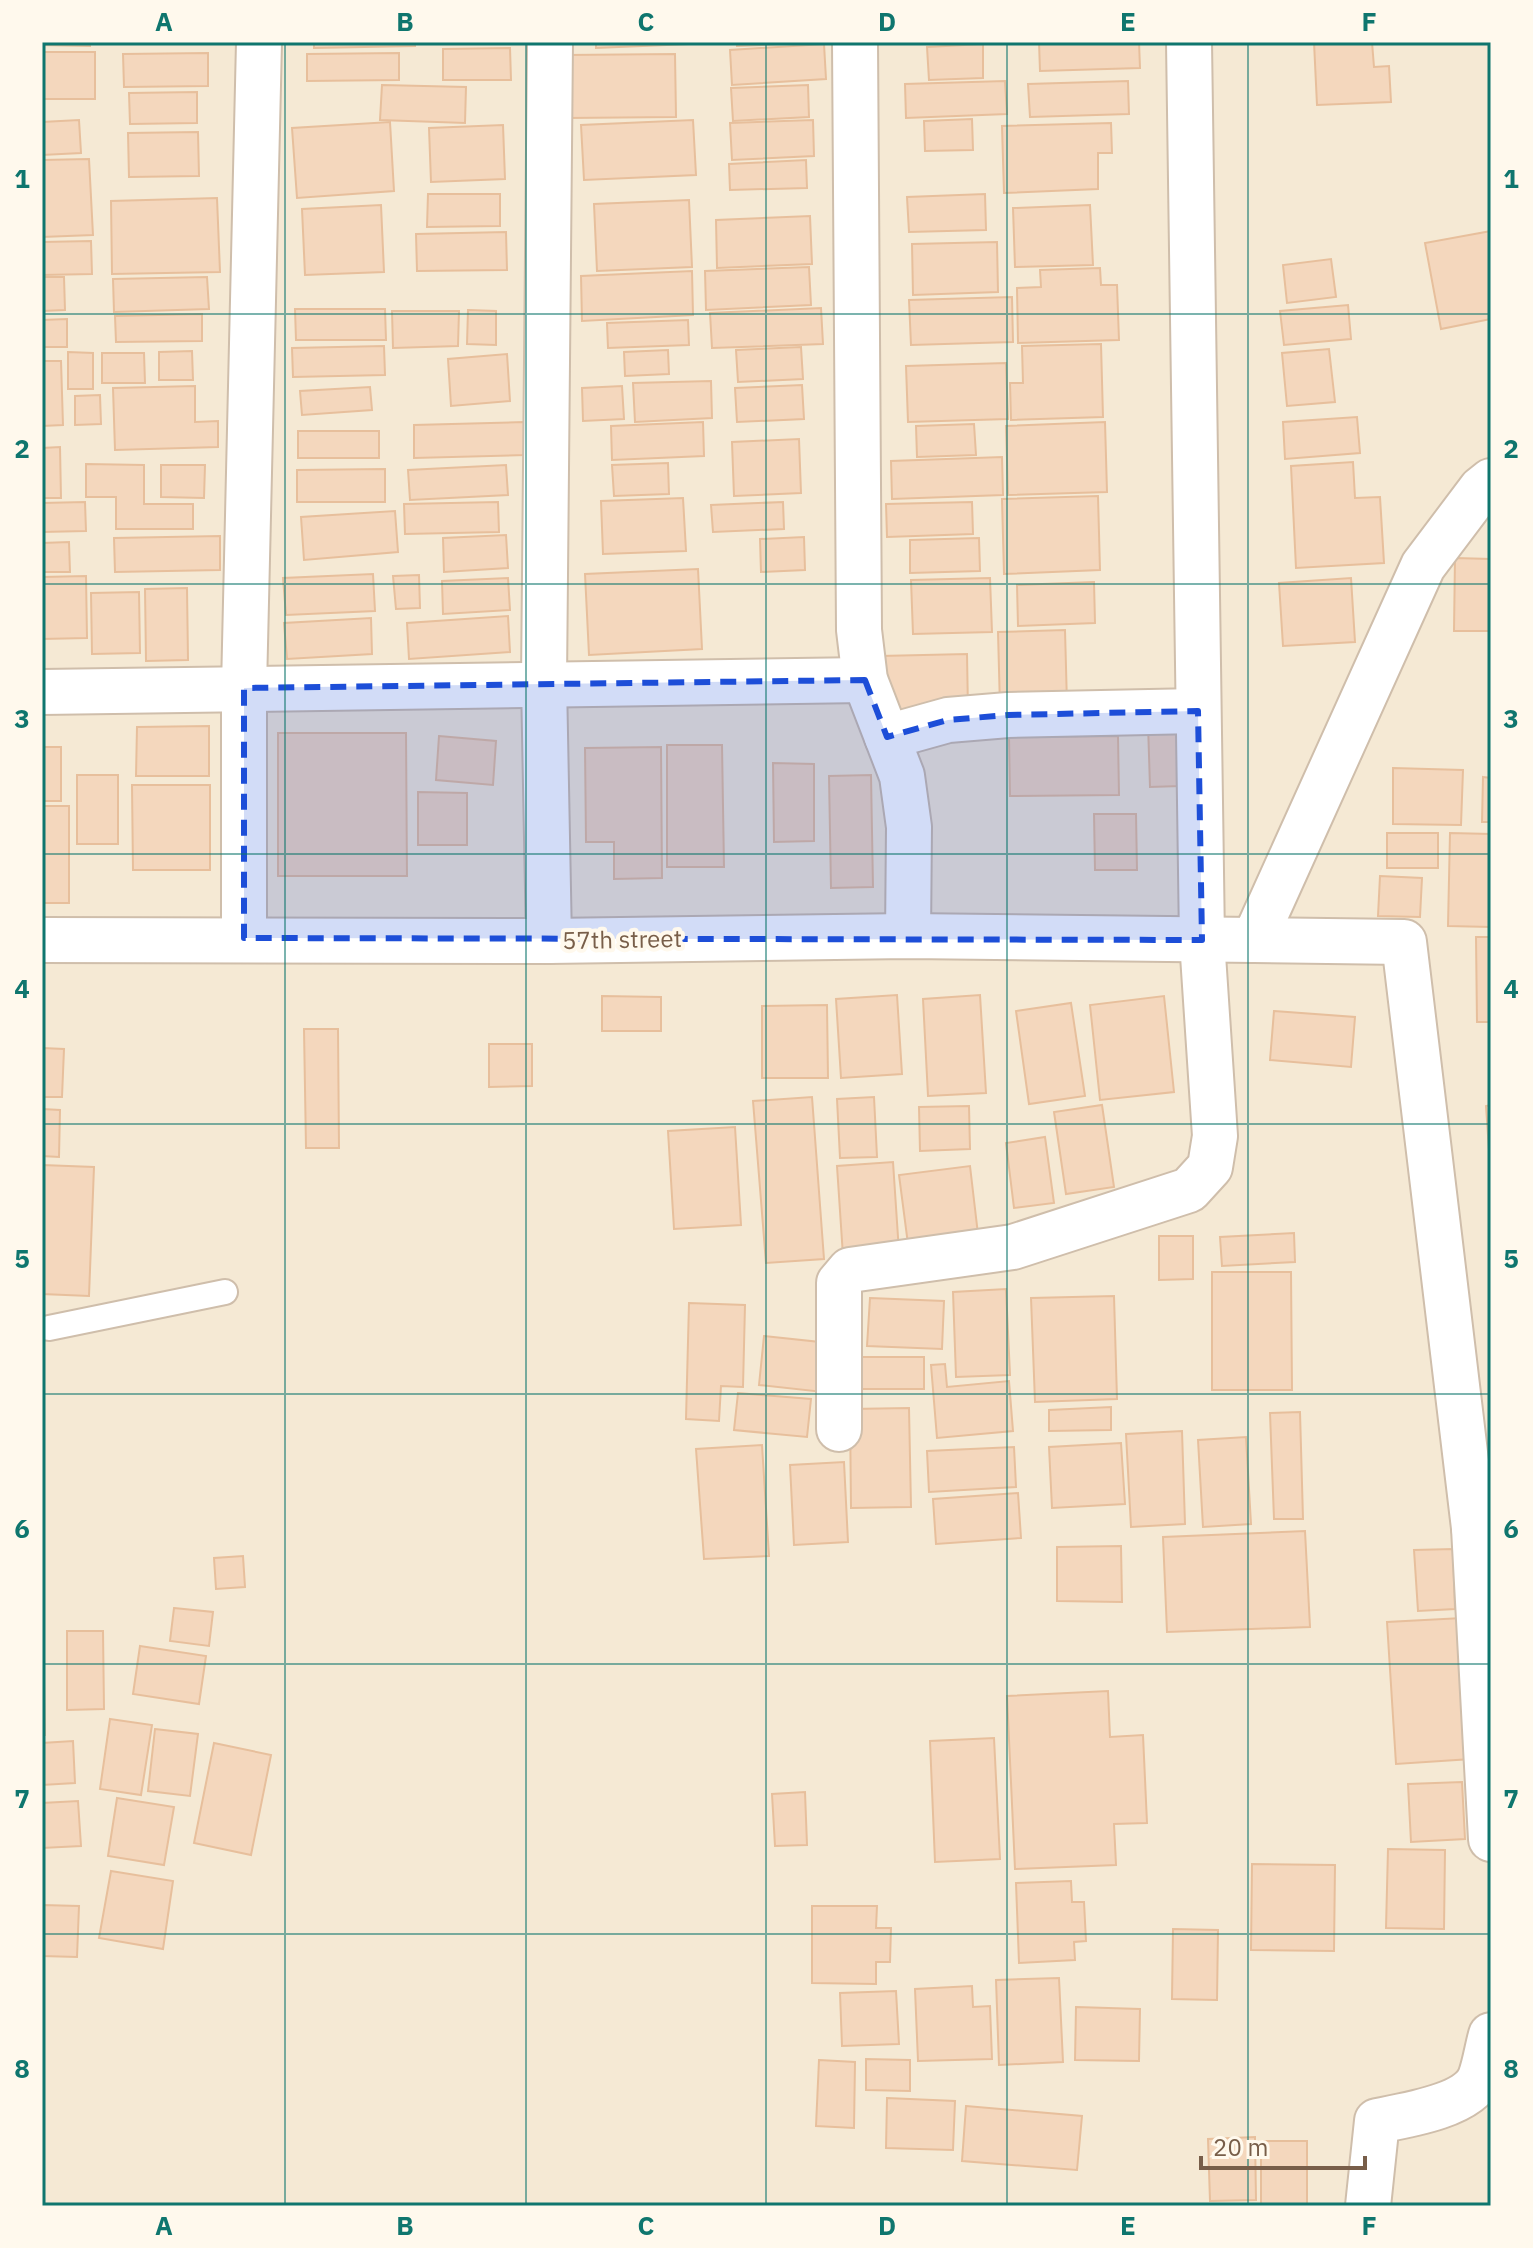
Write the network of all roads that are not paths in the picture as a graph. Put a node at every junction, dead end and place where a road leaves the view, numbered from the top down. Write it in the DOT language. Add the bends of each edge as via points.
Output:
graph roads {
  1 [pos="259,42"];
  2 [pos="550,42"];
  3 [pos="855,42"];
  4 [pos="1189,42"];
  5 [pos="1491,481"];
  6 [pos="865,680"];
  7 [pos="544,682"];
  8 [pos="244,688"];
  9 [pos="42,692"];
  10 [pos="1198,711"];
  11 [pos="887,737"];
  12 [pos="908,936"];
  13 [pos="244,938"];
  14 [pos="42,940"];
  15 [pos="1202,940"];
  16 [pos="1254,940"];
  17 [pos="549,941"];
  18 [pos="225,1292"];
  19 [pos="49,1328"];
  20 [pos="839,1429"];
  21 [pos="1482,1534"];
  22 [pos="1491,1839"];
  23 [pos="1491,2035"];
  24 [pos="1368,2206"];
  1 -- 8 [label="street"];
  2 -- 7 [label="street"];
  3 -- 6 [label="street" via="859,630"];
  4 -- 10 [label="street"];
  5 -- 16 [label="street" via="1423,566"];
  6 -- 7 [label="street"];
  6 -- 11 [label="street"];
  7 -- 8 [label="street"];
  7 -- 17 [label="street"];
  8 -- 9 [label="street"];
  8 -- 13 [label="street"];
  10 -- 11 [label="street" via="948,720"];
  10 -- 15 [label="street"];
  11 -- 12 [label="street" via="902,776 909,827"];
  12 -- 15 [label="street, 57th street"];
  12 -- 17 [label="street, 57th street"];
  13 -- 14 [label="street, 57th street"];
  13 -- 17 [label="street, 57th street"];
  15 -- 16 [label="street, 57th street"];
  15 -- 20 [label="street" via="1215,1136 1210,1167 1189,1190 1013,1247 850,1270 839,1283"];
  16 -- 21 [label="street, 57th street" via="1404,942"];
  18 -- 19 [label="lane"];
  21 -- 22 [label="street"];
  23 -- 24 [label="street" via="1479,2081 1465,2094 1423,2112 1377,2121"];
}
